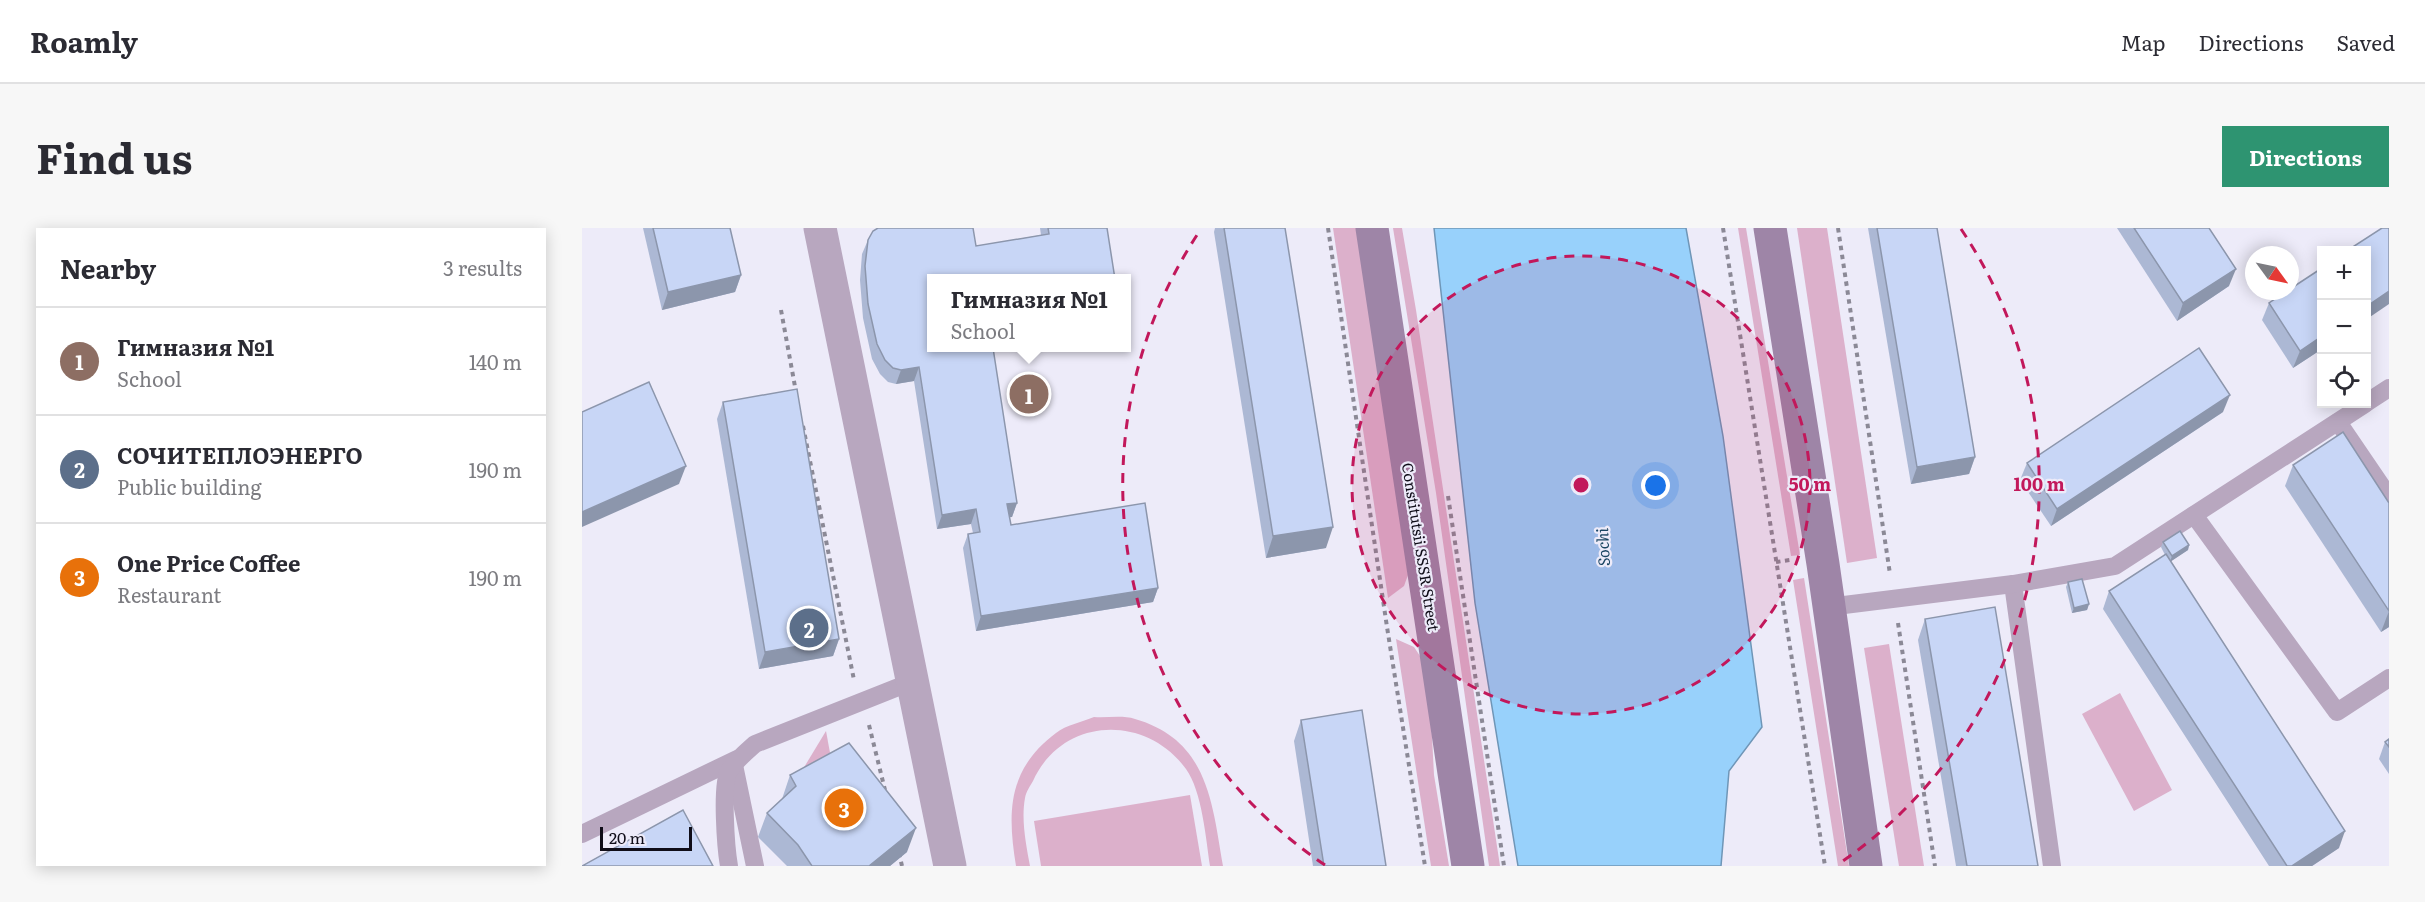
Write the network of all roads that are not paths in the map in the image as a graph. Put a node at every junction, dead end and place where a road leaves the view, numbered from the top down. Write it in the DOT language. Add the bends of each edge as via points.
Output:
graph roads {
  1 [pos="820,228"];
  2 [pos="1372,228"];
  3 [pos="1770,228"];
  4 [pos="2389,388"];
  5 [pos="2371,400"];
  6 [pos="2359,408"];
  7 [pos="2338,422"];
  8 [pos="2389,497"];
  9 [pos="2194,515"];
  10 [pos="2013,584"];
  11 [pos="1828,607"];
  12 [pos="2389,678"];
  13 [pos="911,682"];
  14 [pos="736,761"];
  15 [pos="582,834"];
  16 [pos="729,866"];
  17 [pos="755,866"];
  18 [pos="950,866"];
  19 [pos="1468,866"];
  20 [pos="1866,866"];
  21 [pos="2052,866"];
  1 -- 13 [label="street"];
  2 -- 19 [label="street, Constitutsii SSSR Street"];
  3 -- 11 [label="street"];
  4 -- 5 [label="lane"];
  6 -- 7 [label="lane"];
  7 -- 8 [label="lane"];
  7 -- 9 [label="lane"];
  9 -- 10 [label="lane" via="2115,567"];
  9 -- 12 [label="lane" via="2337,712"];
  10 -- 11 [label="lane"];
  10 -- 21 [label="lane"];
  11 -- 20 [label="street"];
  13 -- 14 [label="lane" via="755,744"];
  13 -- 18 [label="street"];
  14 -- 15 [label="lane"];
  14 -- 16 [label="lane" via="727,773 725,792"];
  14 -- 17 [label="lane"];
}
